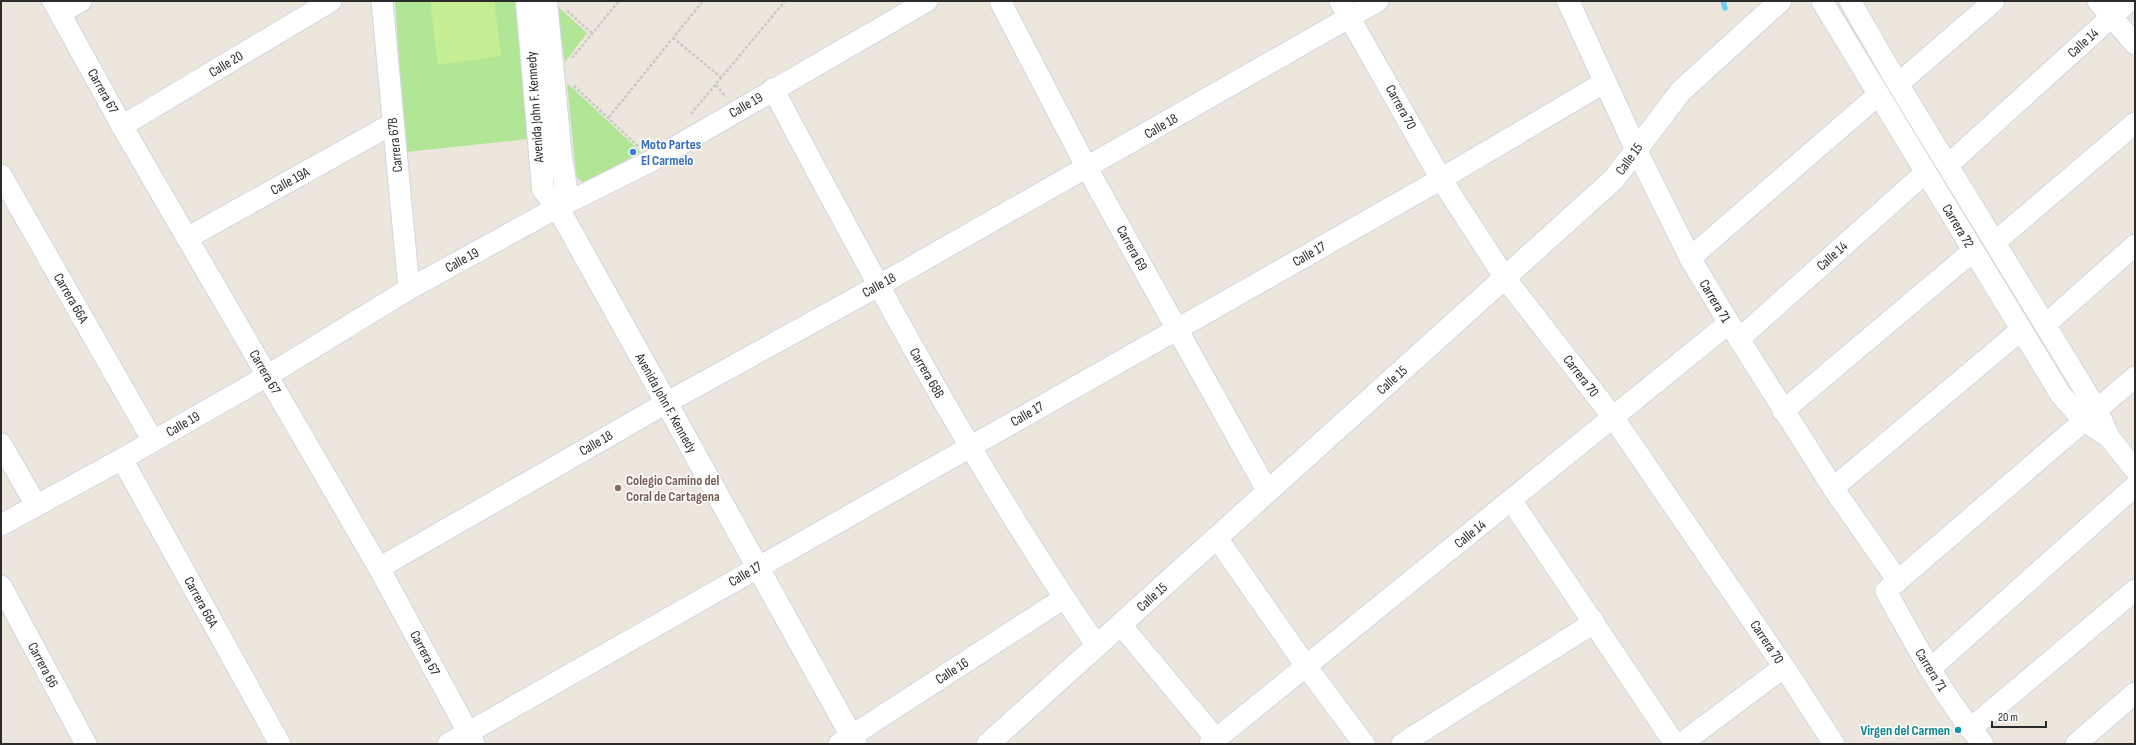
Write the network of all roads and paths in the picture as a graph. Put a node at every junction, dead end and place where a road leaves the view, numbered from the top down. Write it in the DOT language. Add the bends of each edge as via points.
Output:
graph roads {
  1 [pos="81,1"];
  2 [pos="331,1"];
  3 [pos="382,1"];
  4 [pos="527,1"];
  5 [pos="619,1"];
  6 [pos="704,1"];
  7 [pos="785,1"];
  8 [pos="927,1"];
  9 [pos="1000,1"];
  10 [pos="1378,1"];
  11 [pos="1568,1"];
  12 [pos="1780,1"];
  13 [pos="1822,1"];
  14 [pos="1850,1"];
  15 [pos="1994,1"];
  16 [pos="2098,1"];
  17 [pos="2129,1"];
  18 [pos="554,3"];
  19 [pos="57,7"];
  20 [pos="1346,10"];
  21 [pos="2112,17"];
  22 [pos="592,33"];
  23 [pos="673,38"];
  24 [pos="2135,44"];
  25 [pos="557,77"];
  26 [pos="722,78"];
  27 [pos="1605,82"];
  28 [pos="1898,84"];
  29 [pos="773,89"];
  30 [pos="1878,95"];
  31 [pos="609,117"];
  32 [pos="687,120"];
  33 [pos="2135,123"];
  34 [pos="392,124"];
  35 [pos="122,126"];
  36 [pos="1636,149"];
  37 [pos="653,160"];
  38 [pos="1948,165"];
  39 [pos="1087,168"];
  40 [pos="1925,173"];
  41 [pos="1,175"];
  42 [pos="1441,179"];
  43 [pos="558,208"];
  44 [pos="187,238"];
  45 [pos="1995,242"];
  46 [pos="2135,246"];
  47 [pos="1973,251"];
  48 [pos="1690,258"];
  49 [pos="1505,278"];
  50 [pos="878,286"];
  51 [pos="409,289"];
  52 [pos="2045,325"];
  53 [pos="1178,329"];
  54 [pos="2021,330"];
  55 [pos="1734,331"];
  56 [pos="267,376"];
  57 [pos="2135,377"];
  58 [pos="666,403"];
  59 [pos="1783,411"];
  60 [pos="2090,415"];
  61 [pos="1613,417"];
  62 [pos="153,441"];
  63 [pos="1,444"];
  64 [pos="969,447"];
  65 [pos="122,459"];
  66 [pos="2135,470"];
  67 [pos="2135,486"];
  68 [pos="1833,488"];
  69 [pos="1268,492"];
  70 [pos="1511,500"];
  71 [pos="36,505"];
  72 [pos="1,525"];
  73 [pos="1217,538"];
  74 [pos="758,567"];
  75 [pos="379,568"];
  76 [pos="1,586"];
  77 [pos="1892,586"];
  78 [pos="2135,590"];
  79 [pos="1064,598"];
  80 [pos="1593,620"];
  81 [pos="1121,625"];
  82 [pos="1097,646"];
  83 [pos="1306,666"];
  84 [pos="1784,667"];
  85 [pos="1930,669"];
  86 [pos="2135,694"];
  87 [pos="1977,737"];
  88 [pos="471,738"];
  89 [pos="849,741"];
  90 [pos="1213,741"];
  91 [pos="86,744"];
  92 [pos="280,744"];
  93 [pos="448,744"];
  94 [pos="988,744"];
  95 [pos="1364,744"];
  96 [pos="1402,744"];
  97 [pos="1675,744"];
  98 [pos="1681,744"];
  99 [pos="1834,744"];
  100 [pos="2076,744"];
  1 -- 19 [label="street"];
  2 -- 35 [label="street, Calle 20"];
  3 -- 34 [label="street, Carrera 67B"];
  4 -- 43 [label="street, Avenida John F. Kennedy" via="543,189"];
  5 -- 22 [label="path"];
  6 -- 23 [label="path"];
  7 -- 26 [label="path"];
  8 -- 29 [label="street, Calle 19"];
  9 -- 39 [label="street, Carrera 69"];
  10 -- 20 [label="street, Calle 18"];
  11 -- 27 [label="street, Carrera 71"];
  12 -- 36 [label="street, Calle 15" via="1681,91"];
  13 -- 30 [label="street, Carrera 72"];
  14 -- 28 [label="street, Carrera 72"];
  15 -- 28 [label="street"];
  16 -- 21 [label="street"];
  17 -- 21 [label="street, Calle 14"];
  18 -- 22 [label="path"];
  18 -- 25 [label="street, Avenida John F. Kennedy"];
  19 -- 35 [label="street, Carrera 67"];
  20 -- 39 [label="street, Calle 18"];
  20 -- 42 [label="street, Carrera 70"];
  21 -- 24 [label="street"];
  21 -- 38 [label="street, Calle 14"];
  22 -- 25 [label="path"];
  23 -- 26 [label="path"];
  23 -- 31 [label="path"];
  25 -- 31 [label="path"];
  25 -- 43 [label="street, Avenida John F. Kennedy" via="561,158 566,187"];
  26 -- 32 [label="path"];
  27 -- 36 [label="street, Carrera 71"];
  27 -- 42 [label="street, Calle 17"];
  28 -- 38 [label="street, Carrera 72"];
  29 -- 37 [label="street, Calle 19"];
  29 -- 50 [label="street, Carrera 68B"];
  30 -- 40 [label="street, Carrera 72"];
  30 -- 48 [label="street"];
  31 -- 37 [label="path"];
  33 -- 45 [label="street"];
  34 -- 44 [label="street, Calle 19A"];
  34 -- 51 [label="street, Carrera 67B"];
  35 -- 44 [label="street, Carrera 67"];
  36 -- 48 [label="street, Carrera 71"];
  36 -- 49 [label="street, Calle 15" via="1614,179"];
  37 -- 43 [label="street, Calle 19"];
  38 -- 45 [label="street, Carrera 72"];
  39 -- 50 [label="street, Calle 18"];
  39 -- 53 [label="street, Carrera 69"];
  40 -- 47 [label="street, Carrera 72"];
  40 -- 55 [label="street, Calle 14"];
  41 -- 62 [label="street, Carrera 66A"];
  42 -- 49 [label="street, Carrera 70"];
  42 -- 53 [label="street, Calle 17"];
  43 -- 51 [label="street, Calle 19"];
  43 -- 58 [label="street, Avenida John F. Kennedy"];
  44 -- 56 [label="street, Carrera 67"];
  45 -- 52 [label="street, Carrera 72"];
  46 -- 52 [label="street"];
  47 -- 54 [label="street, Carrera 72"];
  47 -- 59 [label="street"];
  48 -- 55 [label="street, Carrera 71"];
  49 -- 61 [label="street, Carrera 70"];
  49 -- 69 [label="street, Calle 15"];
  50 -- 58 [label="street, Calle 18"];
  50 -- 64 [label="street, Carrera 68B"];
  51 -- 56 [label="street, Calle 19"];
  52 -- 60 [label="street, Carrera 72"];
  53 -- 64 [label="street, Calle 17"];
  53 -- 69 [label="street, Carrera 69"];
  54 -- 60 [label="street, Carrera 72" via="2061,395"];
  54 -- 68 [label="street"];
  55 -- 59 [label="street, Carrera 71"];
  55 -- 61 [label="street, Calle 14"];
  56 -- 62 [label="street, Calle 19"];
  56 -- 75 [label="street, Carrera 67"];
  57 -- 60 [label="street"];
  58 -- 74 [label="street, Avenida John F. Kennedy"];
  58 -- 75 [label="street, Calle 18"];
  59 -- 68 [label="street, Carrera 71"];
  60 -- 66 [label="street, Carrera 72"];
  60 -- 77 [label="street"];
  61 -- 70 [label="street, Calle 14"];
  61 -- 84 [label="street, Carrera 70"];
  62 -- 65 [label="street, Calle 19"];
  63 -- 71 [label="street"];
  64 -- 74 [label="street, Calle 17"];
  64 -- 79 [label="street, Carrera 68B"];
  65 -- 71 [label="street, Calle 19"];
  65 -- 92 [label="street, Carrera 66A"];
  67 -- 85 [label="street"];
  68 -- 77 [label="street, Carrera 71"];
  69 -- 73 [label="street, Calle 15"];
  70 -- 80 [label="street"];
  70 -- 83 [label="street, Calle 14"];
  71 -- 72 [label="street, Calle 19"];
  73 -- 81 [label="street, Calle 15"];
  73 -- 83 [label="street"];
  74 -- 88 [label="street, Calle 17"];
  74 -- 89 [label="street, Avenida John F. Kennedy"];
  75 -- 88 [label="street, Carrera 67"];
  76 -- 91 [label="street, Carrera 66"];
  77 -- 85 [label="street, Carrera 71"];
  78 -- 87 [label="street"];
  79 -- 82 [label="street, Carrera 68B"];
  79 -- 89 [label="street, Calle 16"];
  80 -- 96 [label="street"];
  80 -- 97 [label="street"];
  81 -- 82 [label="street, Calle 15"];
  81 -- 90 [label="street"];
  82 -- 94 [label="street, Calle 15"];
  83 -- 90 [label="street, Calle 14"];
  83 -- 95 [label="street"];
  84 -- 98 [label="street"];
  84 -- 99 [label="street, Carrera 70"];
  85 -- 87 [label="street, Carrera 71"];
  86 -- 100 [label="street"];
  88 -- 93 [label="street, Calle 17"];
}
